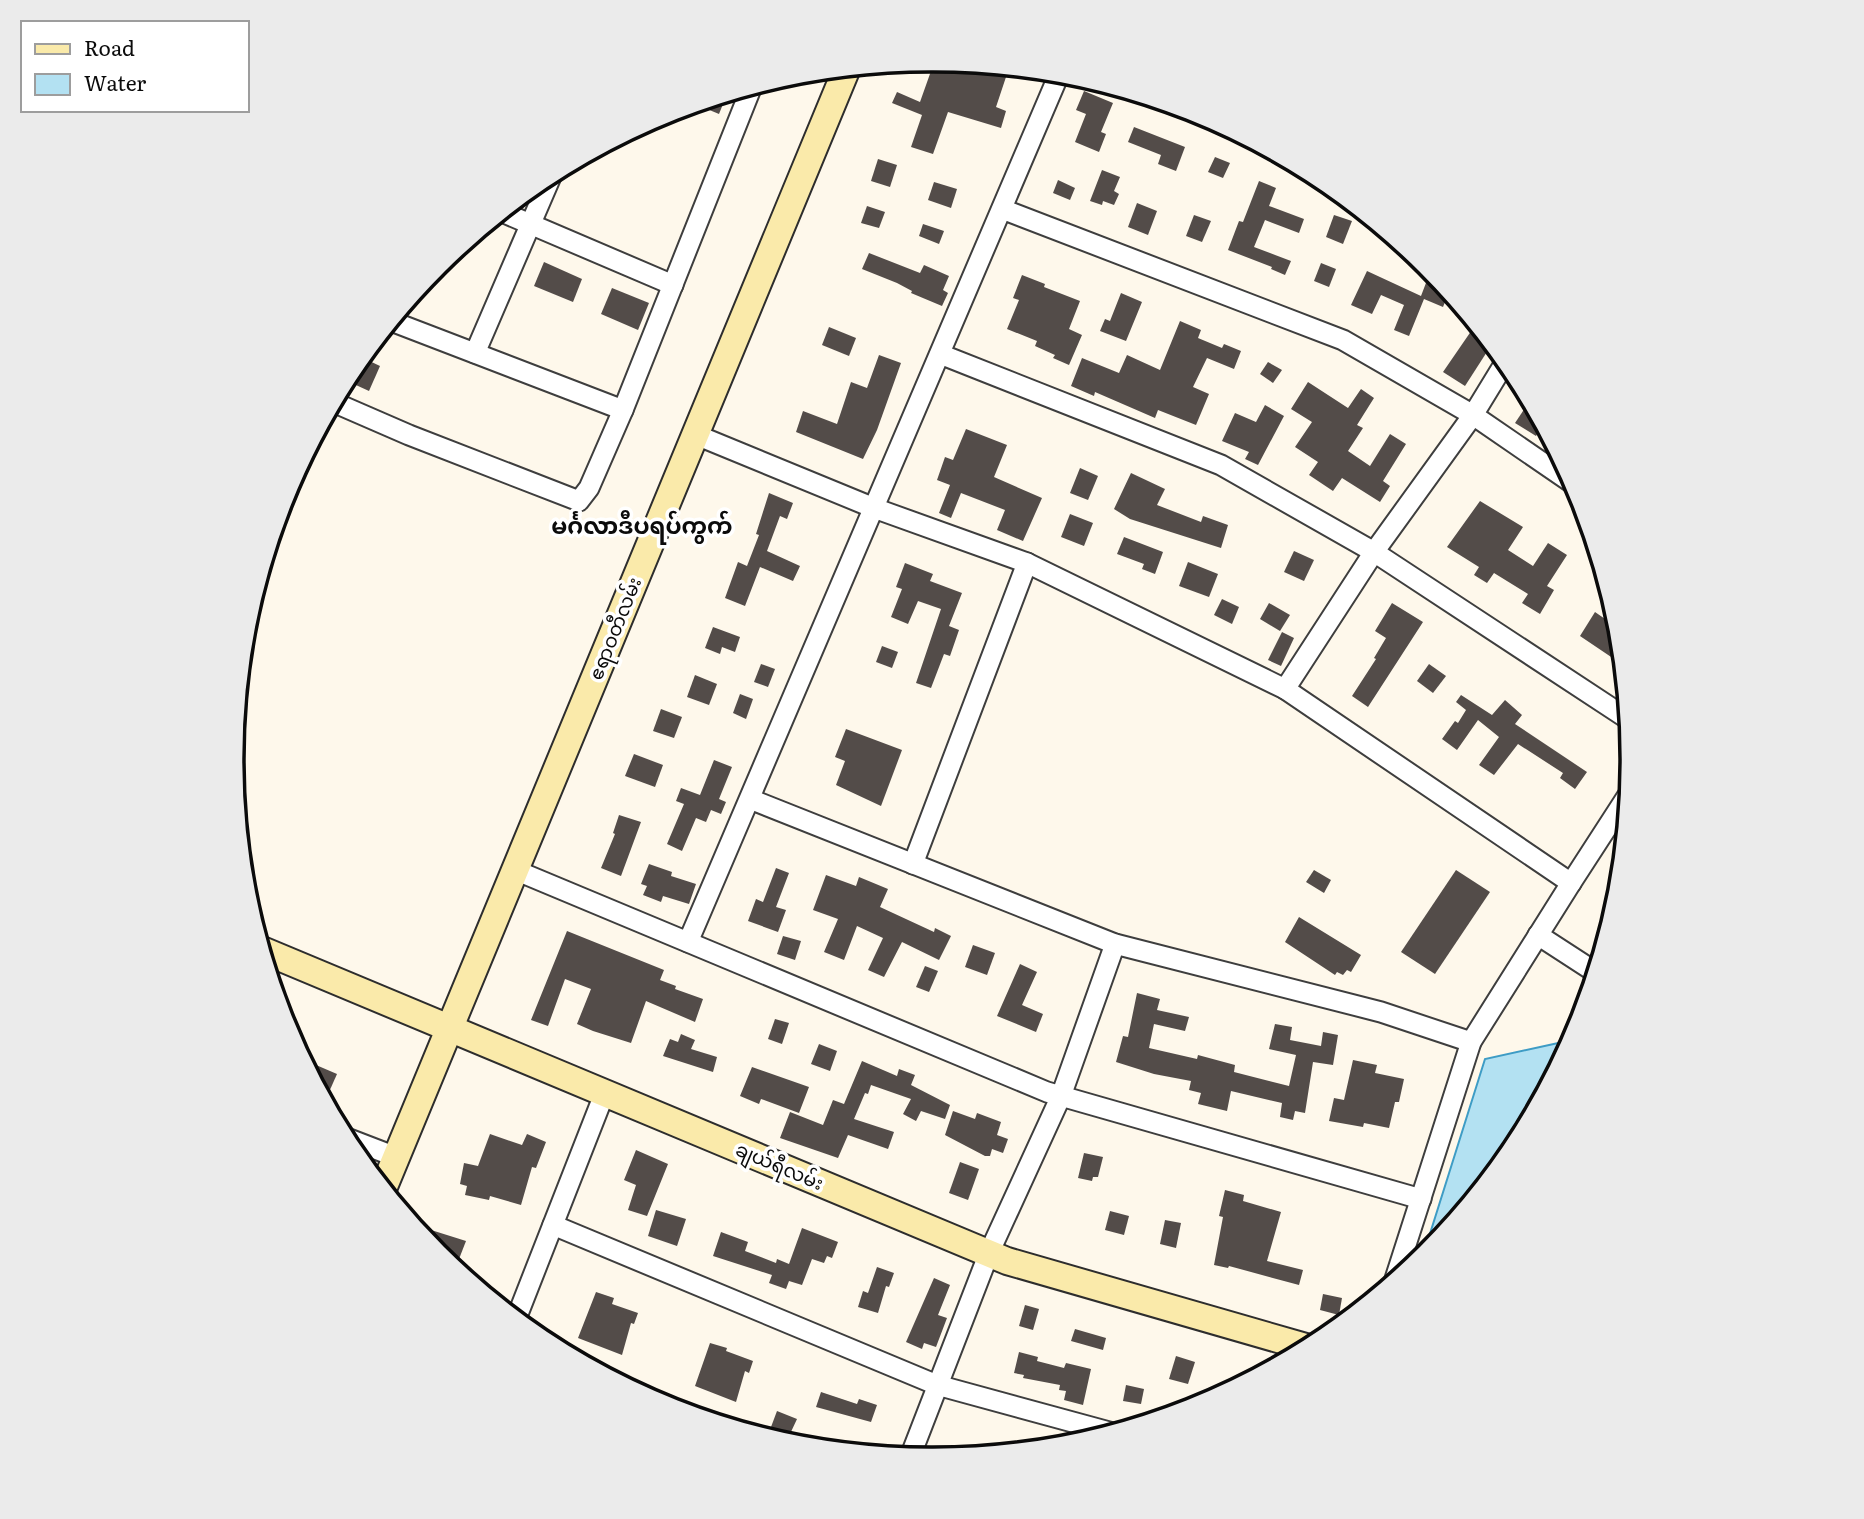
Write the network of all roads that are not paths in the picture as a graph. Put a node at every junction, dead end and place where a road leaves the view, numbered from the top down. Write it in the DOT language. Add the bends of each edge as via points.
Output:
graph roads {
  1 [pos="843,78"];
  2 [pos="1055,83"];
  3 [pos="748,97"];
  4 [pos="545,192"];
  5 [pos="1002,209"];
  6 [pos="511,216"];
  7 [pos="531,224"];
  8 [pos="673,285"];
  9 [pos="400,324"];
  10 [pos="475,354"];
  11 [pos="940,354"];
  12 [pos="1500,371"];
  13 [pos="342,406"];
  14 [pos="623,410"];
  15 [pos="1473,415"];
  16 [pos="694,434"];
  17 [pos="1557,472"];
  18 [pos="874,508"];
  19 [pos="1374,552"];
  20 [pos="1027,563"];
  21 [pos="1286,689"];
  22 [pos="1618,712"];
  23 [pos="750,799"];
  24 [pos="1617,813"];
  25 [pos="913,864"];
  26 [pos="514,870"];
  27 [pos="1571,883"];
  28 [pos="1538,935"];
  29 [pos="688,942"];
  30 [pos="1115,944"];
  31 [pos="273,955"];
  32 [pos="1587,967"];
  33 [pos="450,1027"];
  34 [pos="1471,1042"];
  35 [pos="605,1092"];
  36 [pos="1061,1096"];
  37 [pos="361,1144"];
  38 [pos="396,1157"];
  39 [pos="387,1179"];
  40 [pos="1421,1199"];
  41 [pos="553,1225"];
  42 [pos="989,1253"];
  43 [pos="1400,1263"];
  44 [pos="520,1310"];
  45 [pos="1294,1344"];
  46 [pos="936,1385"];
  47 [pos="1093,1428"];
  48 [pos="915,1447"];
  1 -- 16 [label="street, ဧရာဝတီလမ်း"];
  2 -- 5 [label="street"];
  3 -- 8 [label="street"];
  4 -- 7 [label="street"];
  5 -- 11 [label="street"];
  5 -- 15 [label="street" via="1343,340"];
  6 -- 7 [label="street"];
  7 -- 8 [label="street"];
  7 -- 10 [label="street"];
  8 -- 14 [label="street"];
  9 -- 10 [label="street"];
  10 -- 14 [label="street"];
  11 -- 18 [label="street"];
  11 -- 19 [label="street" via="1221,465"];
  12 -- 15 [label="street"];
  13 -- 14 [label="street" via="579,501"];
  15 -- 17 [label="street"];
  15 -- 19 [label="street"];
  16 -- 18 [label="street"];
  16 -- 26 [label="street, ဧရာဝတီလမ်း"];
  18 -- 20 [label="street"];
  18 -- 23 [label="street"];
  19 -- 21 [label="street"];
  19 -- 22 [label="street"];
  20 -- 21 [label="street"];
  20 -- 25 [label="street"];
  21 -- 27 [label="street"];
  23 -- 25 [label="street"];
  23 -- 29 [label="street"];
  24 -- 27 [label="street"];
  25 -- 30 [label="street"];
  26 -- 29 [label="street"];
  26 -- 33 [label="street, ဧရာဝတီလမ်း"];
  27 -- 28 [label="street"];
  28 -- 32 [label="street"];
  28 -- 34 [label="street"];
  29 -- 36 [label="street"];
  30 -- 34 [label="street" via="1381,1012"];
  30 -- 36 [label="street"];
  31 -- 33 [label="street, ချယ်ရီလမ်း"];
  33 -- 35 [label="street, ချယ်ရီလမ်း"];
  33 -- 38 [label="street, ဧရာဝတီလမ်း"];
  34 -- 40 [label="street"];
  35 -- 41 [label="street"];
  35 -- 42 [label="street, ချယ်ရီလမ်း"];
  36 -- 40 [label="street"];
  36 -- 42 [label="street"];
  37 -- 38 [label="street"];
  38 -- 39 [label="street, ဧရာဝတီလမ်း"];
  40 -- 43 [label="street"];
  41 -- 44 [label="street"];
  41 -- 46 [label="street"];
  42 -- 45 [label="street, ချယ်ရီလမ်း"];
  42 -- 46 [label="street"];
  46 -- 47 [label="street"];
  46 -- 48 [label="street"];
}
